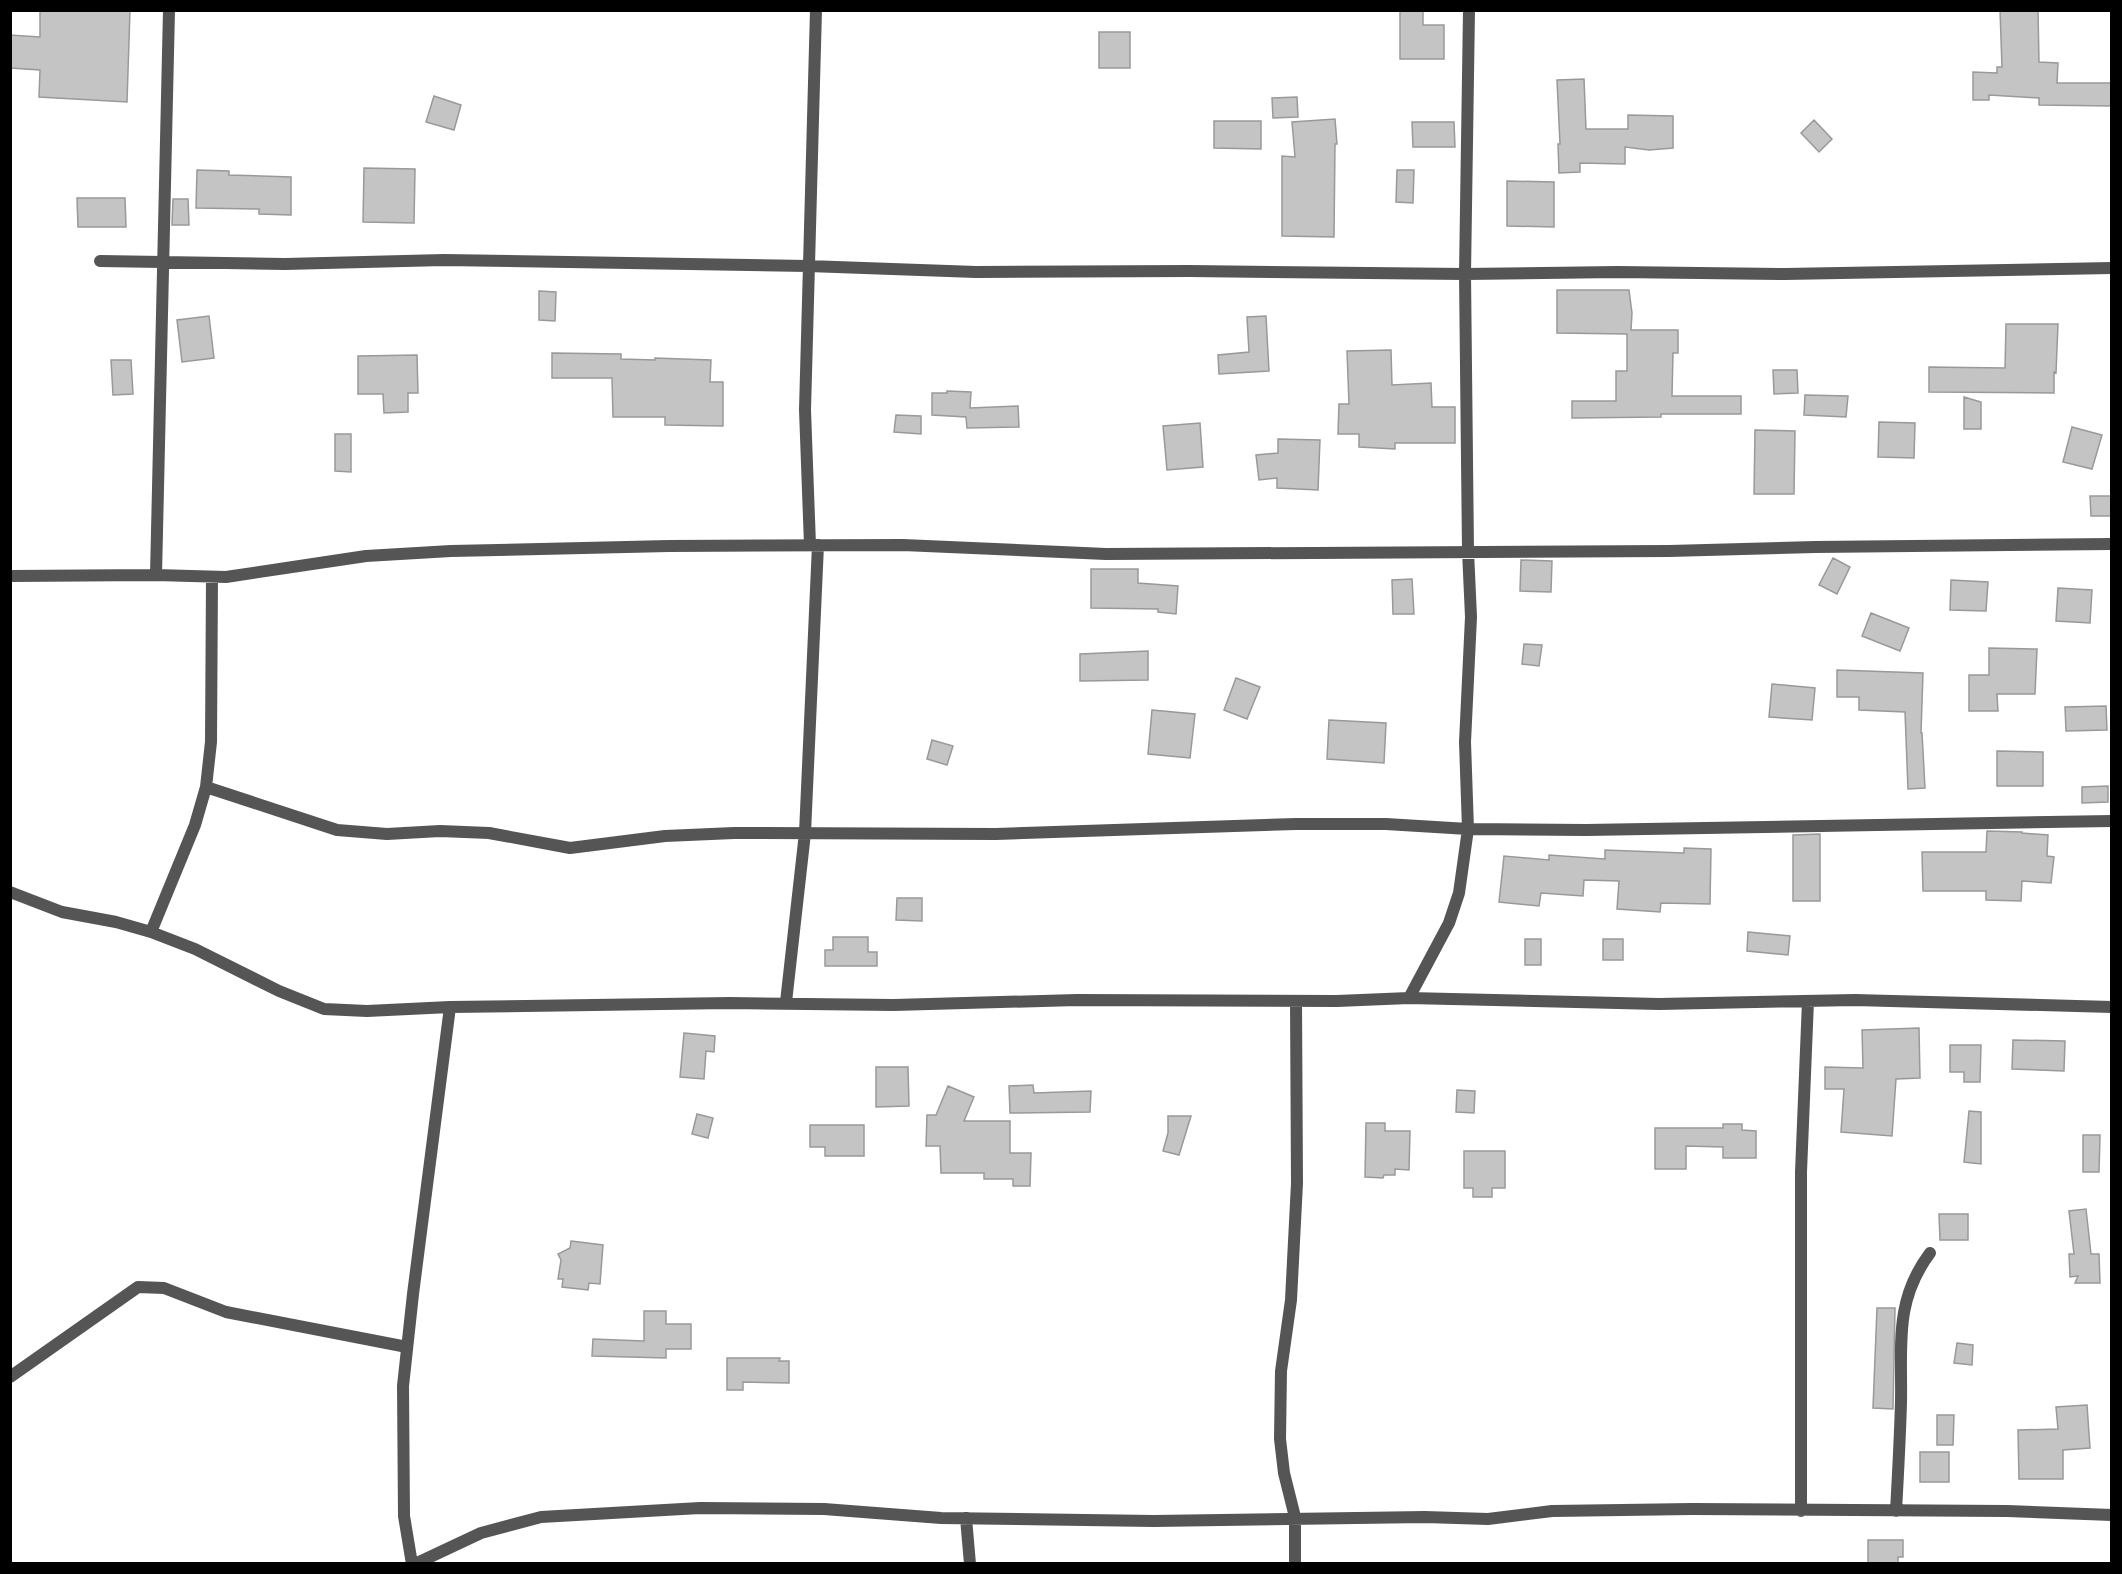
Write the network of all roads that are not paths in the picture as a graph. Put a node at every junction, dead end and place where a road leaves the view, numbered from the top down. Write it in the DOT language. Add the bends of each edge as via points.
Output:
graph roads {
  1 [pos="169,10"];
  2 [pos="816,10"];
  3 [pos="1469,10"];
  4 [pos="100,261"];
  5 [pos="164,262"];
  6 [pos="808,266"];
  7 [pos="2112,268"];
  8 [pos="1465,274"];
  9 [pos="2112,544"];
  10 [pos="814,545"];
  11 [pos="1468,551"];
  12 [pos="156,575"];
  13 [pos="10,576"];
  14 [pos="212,577"];
  15 [pos="206,787"];
  16 [pos="2112,821"];
  17 [pos="1468,829"];
  18 [pos="805,833"];
  19 [pos="10,892"];
  20 [pos="151,932"];
  21 [pos="1409,998"];
  22 [pos="1296,1001"];
  23 [pos="1808,1001"];
  24 [pos="786,1002"];
  25 [pos="450,1007"];
  26 [pos="2112,1007"];
  27 [pos="1930,1252"];
  28 [pos="407,1347"];
  29 [pos="10,1377"];
  30 [pos="1801,1511"];
  31 [pos="1896,1511"];
  32 [pos="2112,1515"];
  33 [pos="1295,1517"];
  34 [pos="966,1518"];
  35 [pos="413,1563"];
  36 [pos="970,1563"];
  37 [pos="1295,1563"];
  1 -- 5 [label="street"];
  2 -- 6 [label="street"];
  3 -- 8 [label="street"];
  4 -- 5 [label="street"];
  5 -- 6 [label="street" via="444,260"];
  5 -- 12 [label="street"];
  6 -- 8 [label="street" via="976,272"];
  6 -- 10 [label="street" via="805,410"];
  7 -- 8 [label="street"];
  8 -- 11 [label="street"];
  9 -- 11 [label="street"];
  10 -- 11 [label="street" via="1106,554"];
  10 -- 14 [label="street" via="450,551 366,556"];
  10 -- 18 [label="street"];
  11 -- 17 [label="street"];
  12 -- 13 [label="street"];
  12 -- 14 [label="street"];
  14 -- 15 [label="street" via="211,742"];
  15 -- 18 [label="street" via="337,830 387,834 489,833 570,848 665,836"];
  15 -- 20 [label="street" via="195,825"];
  16 -- 17 [label="street"];
  17 -- 18 [label="street" via="1296,824 996,834"];
  17 -- 21 [label="street" via="1459,893 1449,923"];
  18 -- 24 [label="street"];
  19 -- 20 [label="street" via="62,912"];
  20 -- 25 [label="street" via="324,1009"];
  21 -- 22 [label="street"];
  21 -- 23 [label="street" via="1659,1004"];
  22 -- 24 [label="street" via="1077,1000 894,1005"];
  22 -- 33 [label="street" via="1297,1183 1291,1300 1281,1371 1280,1439"];
  23 -- 26 [label="street"];
  23 -- 30 [label="street" via="1801,1172"];
  24 -- 25 [label="street"];
  25 -- 28 [label="street"];
  27 -- 31 [label="street" via="1918,1269 1900,1326"];
  28 -- 29 [label="street" via="226,1311 149,1286 138,1287"];
  28 -- 35 [label="street" via="403,1486"];
  30 -- 31 [label="street"];
  30 -- 33 [label="street" via="1552,1511 1488,1519"];
  31 -- 32 [label="street"];
  33 -- 34 [label="street" via="1154,1521"];
  33 -- 37 [label="street"];
  34 -- 35 [label="street" via="824,1509 700,1508 541,1517 481,1533"];
  34 -- 36 [label="street"];
}
